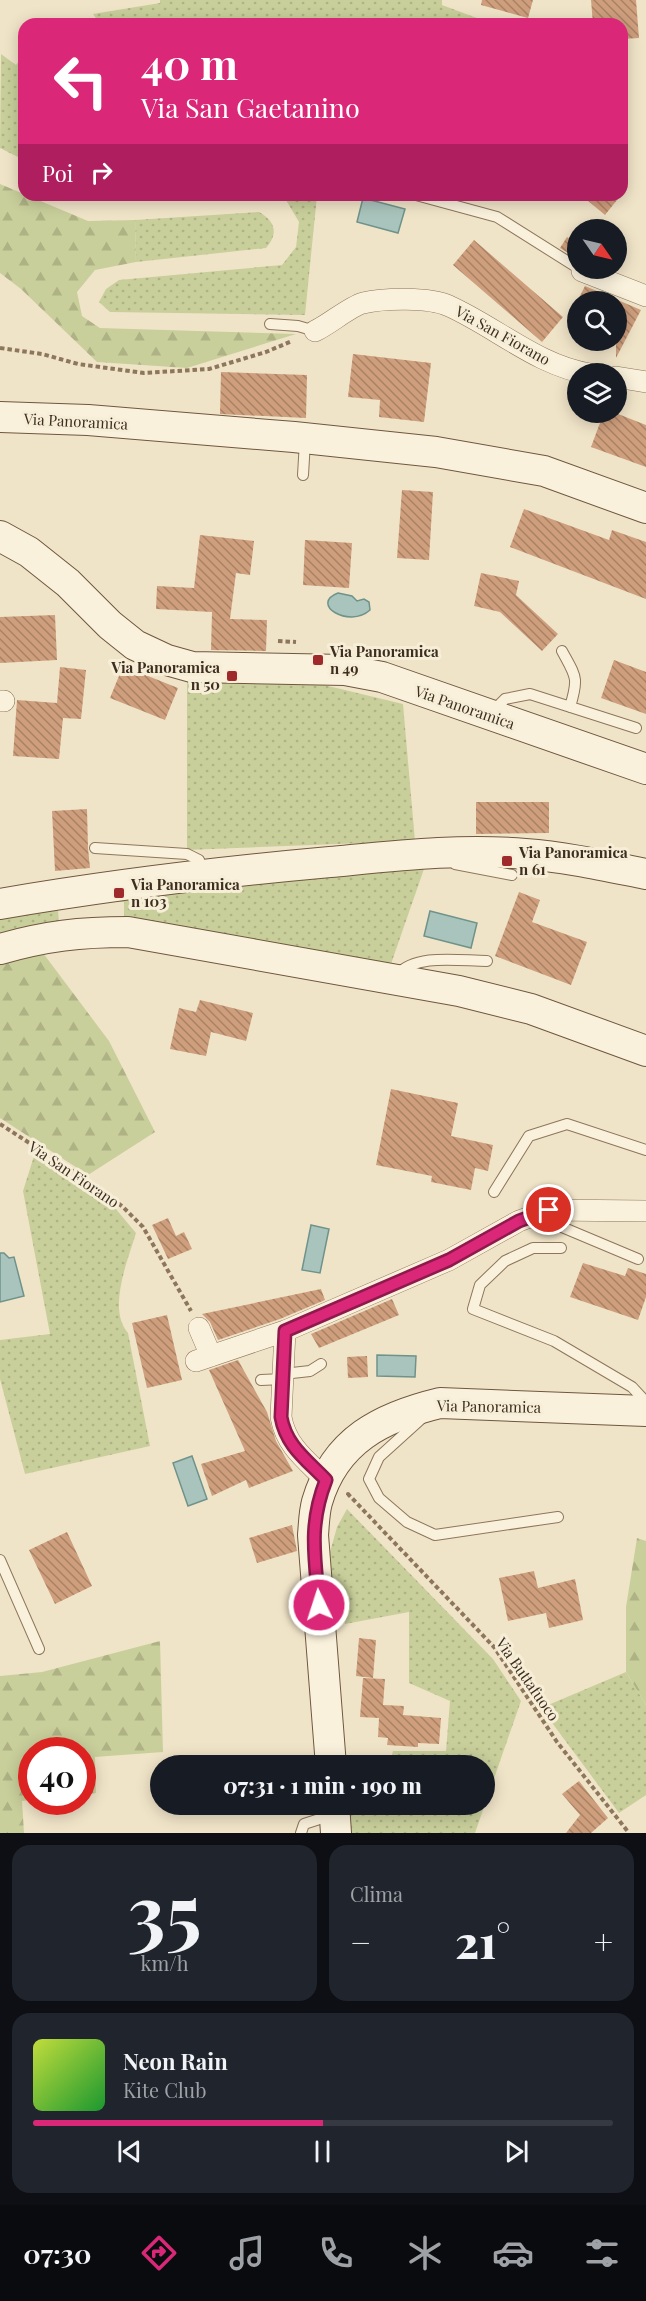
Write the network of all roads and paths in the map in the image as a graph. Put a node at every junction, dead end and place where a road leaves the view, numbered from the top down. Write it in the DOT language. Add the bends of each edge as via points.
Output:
graph roads {
  1 [pos="438,201"];
  2 [pos="567,261"];
  3 [pos="604,279"];
  4 [pos="646,296"];
  5 [pos="270,324"];
  6 [pos="315,331"];
  7 [pos="0,348"];
  8 [pos="567,369"];
  9 [pos="627,379"];
  10 [pos="646,382"];
  11 [pos="0,417"];
  12 [pos="305,438"];
  13 [pos="303,475"];
  14 [pos="646,508"];
  15 [pos="0,536"];
  16 [pos="562,651"];
  17 [pos="570,707"];
  18 [pos="489,716"];
  19 [pos="636,728"];
  20 [pos="646,770"];
  21 [pos="95,848"];
  22 [pos="444,854"];
  23 [pos="204,874"];
  24 [pos="646,874"];
  25 [pos="512,875"];
  26 [pos="0,904"];
  27 [pos="0,949"];
  28 [pos="487,961"];
  29 [pos="393,980"];
  30 [pos="646,1050"];
  31 [pos="0,1124"];
  32 [pos="646,1150"];
  33 [pos="494,1191"];
  34 [pos="646,1211"];
  35 [pos="534,1215"];
  36 [pos="561,1248"];
  37 [pos="638,1259"];
  38 [pos="199,1328"];
  39 [pos="285,1331"];
  40 [pos="321,1364"];
  41 [pos="283,1376"];
  42 [pos="261,1380"];
  43 [pos="646,1402"];
  44 [pos="440,1403"];
  45 [pos="646,1412"];
  46 [pos="337,1487"];
  47 [pos="558,1517"];
  48 [pos="0,1560"];
  49 [pos="39,1649"];
  50 [pos="330,1755"];
  51 [pos="335,1817"];
  52 [pos="302,1833"];
  53 [pos="629,1833"];
  1 -- 2 [label="lane" via="497,217"];
  3 -- 4 [label="street"];
  5 -- 6 [label="lane"];
  6 -- 7 [label="path" via="266,352 209,369 144,373"];
  6 -- 8 [label="street, Via San Fiorano" via="361,303 404,298 447,304"];
  9 -- 10 [label="street"];
  11 -- 12 [label="street, Via Panoramica" via="88,420"];
  12 -- 13 [label="lane"];
  12 -- 14 [label="street, Via Panoramica" via="436,453 544,471"];
  15 -- 18 [label="street, Via Panoramica" via="29,552 68,583 135,645 167,660 192,667 345,670 382,677"];
  16 -- 17 [label="lane" via="576,677"];
  17 -- 18 [label="lane" via="530,694 505,699"];
  17 -- 19 [label="lane"];
  18 -- 20 [label="street, Via Panoramica"];
  21 -- 23 [label="lane" via="187,854 199,860"];
  22 -- 23 [label="street"];
  22 -- 24 [label="street" via="523,853"];
  22 -- 25 [label="lane" via="456,864"];
  23 -- 26 [label="street"];
  27 -- 29 [label="street" via="51,936 128,932"];
  28 -- 29 [label="lane" via="422,961 404,968"];
  29 -- 30 [label="street" via="531,1009"];
  31 -- 38 [label="path, Via San Fiorano" via="96,1186 143,1227"];
  32 -- 33 [label="lane" via="567,1124 529,1136"];
  34 -- 35 [label="street" via="549,1210"];
  35 -- 37 [label="lane"];
  35 -- 39 [label="street" via="449,1260"];
  36 -- 43 [label="lane" via="533,1248 505,1261 480,1285 473,1310 554,1341 632,1387"];
  38 -- 39 [label="street" via="196,1360"];
  39 -- 41 [label="street"];
  40 -- 41 [label="lane" via="310,1371"];
  41 -- 42 [label="lane"];
  41 -- 46 [label="street" via="281,1417 287,1439"];
  44 -- 45 [label="street, Via Panoramica"];
  44 -- 46 [label="street, Via Panoramica" via="383,1420 361,1436 339,1458"];
  44 -- 47 [label="lane" via="379,1457 369,1479 380,1498 407,1522 435,1535"];
  46 -- 50 [label="street, Via Panoramica" via="317,1504 313,1535"];
  46 -- 53 [label="path, Via Buttafuoco" via="494,1647 557,1742"];
  48 -- 49 [label="lane"];
  51 -- 52 [label="lane" via="304,1824"];
}
